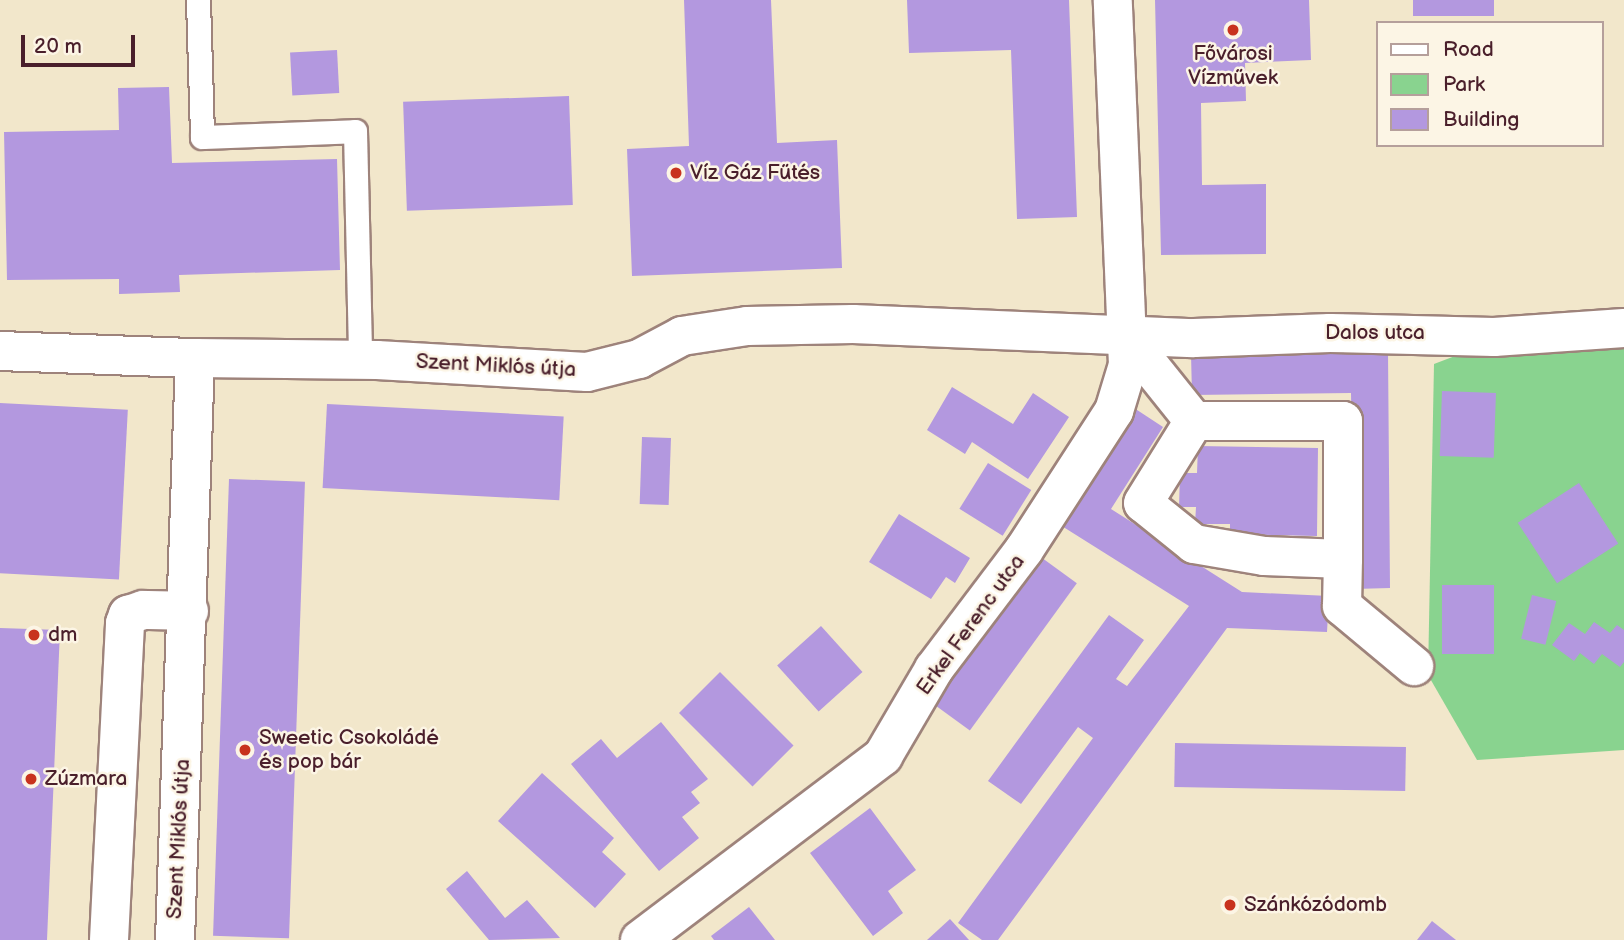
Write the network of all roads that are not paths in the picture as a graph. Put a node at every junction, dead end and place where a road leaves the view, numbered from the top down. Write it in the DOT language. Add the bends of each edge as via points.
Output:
graph roads {
  1 [pos="198,0"];
  2 [pos="1113,0"];
  3 [pos="1624,328"];
  4 [pos="1125,335"];
  5 [pos="0,351"];
  6 [pos="195,358"];
  7 [pos="360,359"];
  8 [pos="1194,422"];
  9 [pos="1343,559"];
  10 [pos="189,611"];
  11 [pos="1414,666"];
  12 [pos="109,940"];
  13 [pos="175,940"];
  14 [pos="640,940"];
  1 -- 7 [label="lane" via="202,137 355,131"];
  2 -- 4 [label="street, Erkel Ferenc utca"];
  3 -- 4 [label="street, Dalos utca" via="1494,337 1396,332 1194,338"];
  4 -- 7 [label="street, Szent Miklós útja" via="853,324 747,326 682,336 639,359 587,372"];
  4 -- 8 [label="street"];
  4 -- 14 [label="street, Erkel Ferenc utca" via="1128,365 1114,411 1024,550 934,669 883,756"];
  5 -- 6 [label="street"];
  6 -- 7 [label="street, Szent Miklós útja"];
  6 -- 10 [label="street, Szent Miklós útja"];
  8 -- 9 [label="street" via="1343,421"];
  8 -- 9 [label="street" via="1143,503 1194,544 1264,556"];
  9 -- 11 [label="street" via="1342,606"];
  10 -- 12 [label="street" via="143,610 128,615 125,623"];
  10 -- 13 [label="street, Szent Miklós útja"];
}
